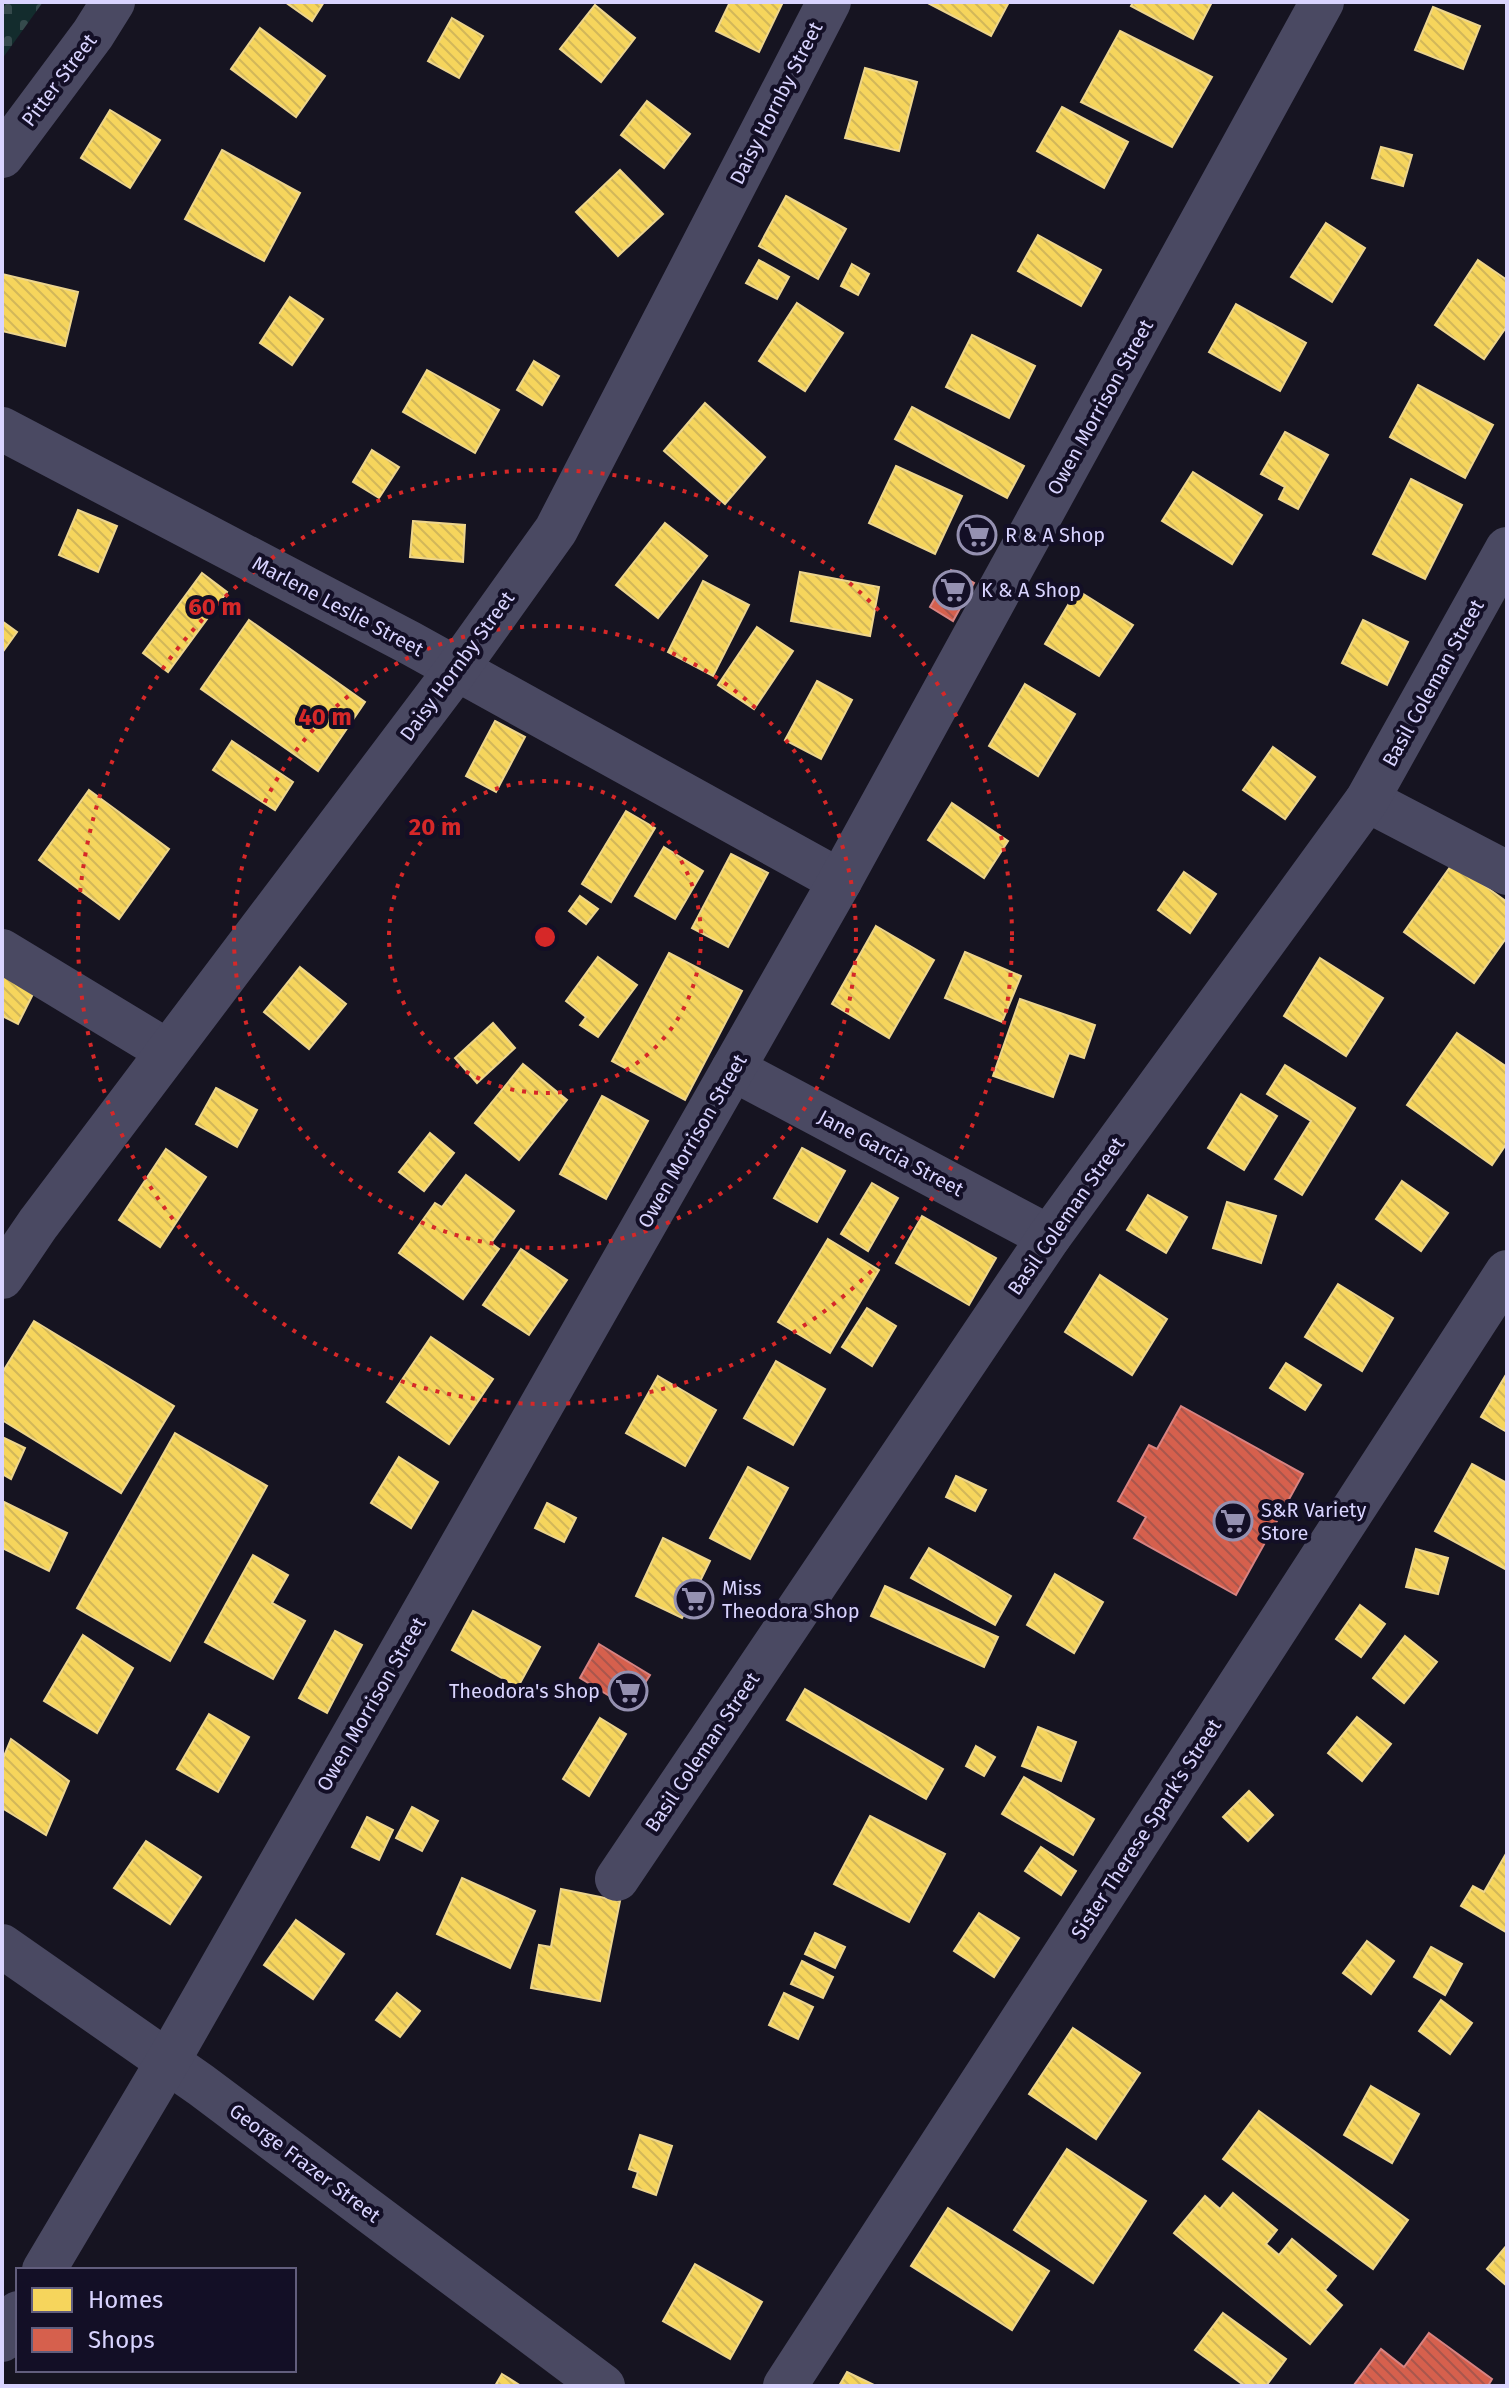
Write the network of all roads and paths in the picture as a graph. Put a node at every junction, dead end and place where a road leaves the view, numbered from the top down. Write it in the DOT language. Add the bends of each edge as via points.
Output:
graph roads {
  1 [pos="113,2"];
  2 [pos="829,2"];
  3 [pos="1322,2"];
  4 [pos="2,156"];
  5 [pos="2,429"];
  6 [pos="1507,549"];
  7 [pos="456,670"];
  8 [pos="1367,800"];
  9 [pos="1507,873"];
  10 [pos="840,881"];
  11 [pos="2,951"];
  12 [pos="167,1051"];
  13 [pos="733,1069"];
  14 [pos="1049,1237"];
  15 [pos="1507,1272"];
  16 [pos="2,1277"];
  17 [pos="617,1879"];
  18 [pos="2,1946"];
  19 [pos="168,2061"];
  20 [pos="45,2268"];
  21 [pos="16,2316"];
  22 [pos="2,2340"];
  23 [pos="603,2386"];
  24 [pos="785,2386"];
  1 -- 4 [label="street, Pitter Street"];
  2 -- 7 [label="street, Daisy Hornby Street" via="556,530"];
  3 -- 10 [label="street, Owen Morrison Street"];
  5 -- 7 [label="street, Marlene Leslie Street"];
  6 -- 8 [label="street, Basil Coleman Street"];
  7 -- 10 [label="street, Marlene Leslie Street"];
  7 -- 12 [label="street, Daisy Hornby Street"];
  8 -- 9 [label="street"];
  8 -- 14 [label="street, Basil Coleman Street"];
  10 -- 13 [label="street, Owen Morrison Street"];
  11 -- 12 [label="street"];
  12 -- 16 [label="street, Daisy Hornby Street"];
  13 -- 14 [label="street, Jane Garcia Street"];
  13 -- 19 [label="street, Owen Morrison Street"];
  14 -- 17 [label="street, Basil Coleman Street"];
  15 -- 24 [label="street, Sister Therese Spark's Street"];
  18 -- 19 [label="street, George Frazer Street"];
  19 -- 20 [label="street, Owen Morrison Street"];
  19 -- 23 [label="street, George Frazer Street"];
  21 -- 22 [label="street"];
}
